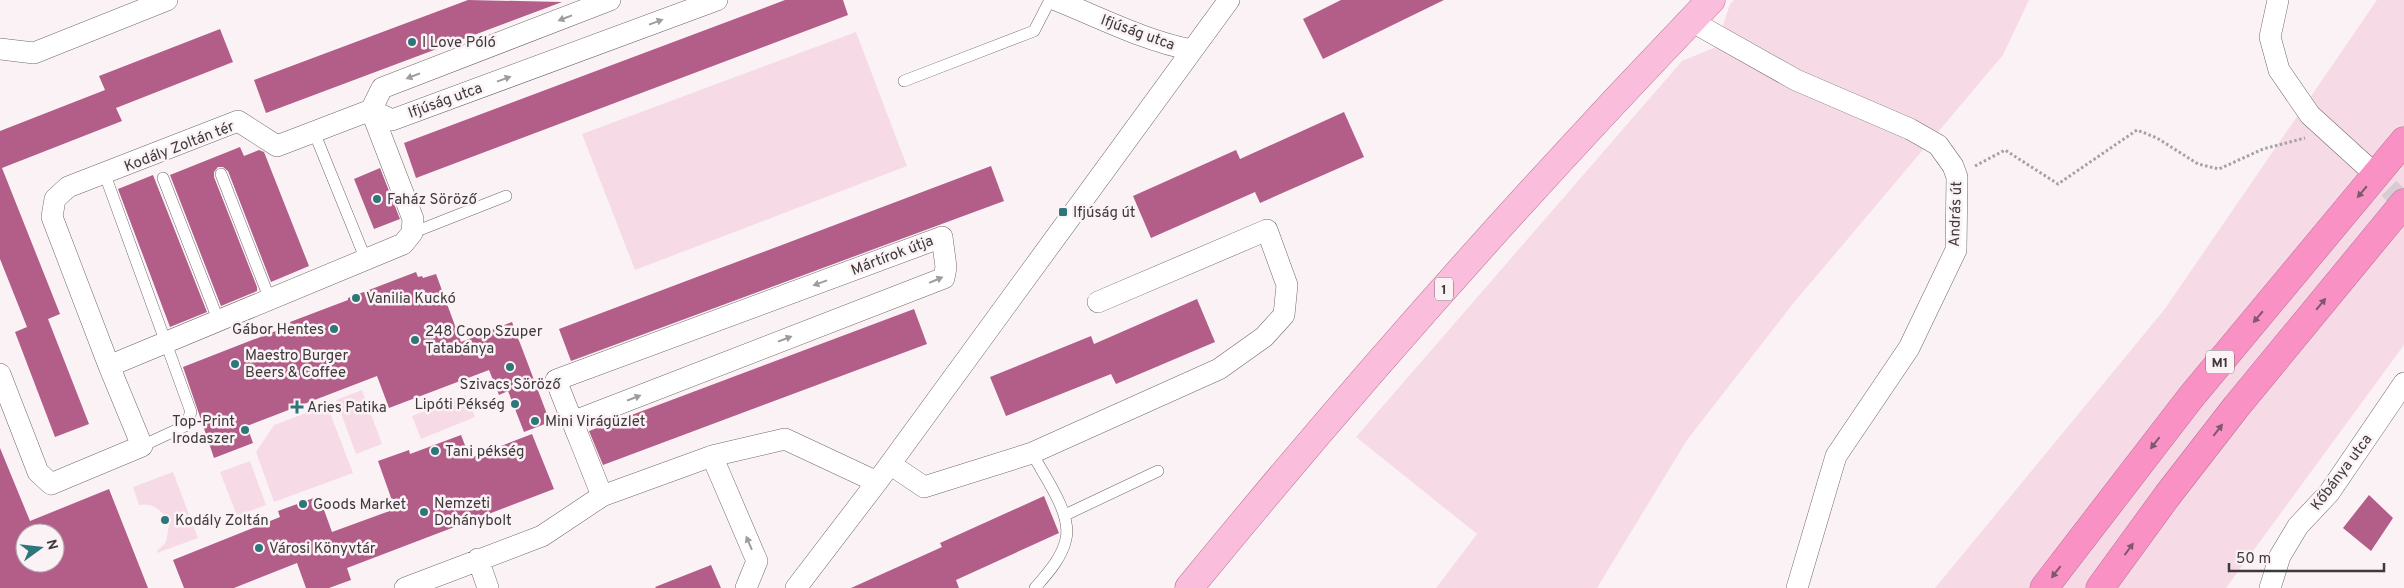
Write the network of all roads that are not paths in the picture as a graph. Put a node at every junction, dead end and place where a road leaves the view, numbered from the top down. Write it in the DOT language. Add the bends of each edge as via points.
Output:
graph roads {
  1 [pos="167,0"];
  2 [pos="610,0"];
  3 [pos="717,0"];
  4 [pos="1050,0"];
  5 [pos="1056,0"];
  6 [pos="1229,0"];
  7 [pos="1711,0"];
  8 [pos="2278,0"];
  9 [pos="1691,21"];
  10 [pos="0,49"];
  11 [pos="1192,50"];
  12 [pos="904,81"];
  13 [pos="371,110"];
  14 [pos="314,132"];
  15 [pos="2404,141"];
  16 [pos="2366,166"];
  17 [pos="222,174"];
  18 [pos="106,175"];
  19 [pos="163,178"];
  20 [pos="506,196"];
  21 [pos="2404,203"];
  22 [pos="412,233"];
  23 [pos="366,260"];
  24 [pos="270,300"];
  25 [pos="1098,302"];
  26 [pos="219,322"];
  27 [pos="167,344"];
  28 [pos="109,366"];
  29 [pos="0,374"];
  30 [pos="2404,383"];
  31 [pos="572,422"];
  32 [pos="142,446"];
  33 [pos="1032,453"];
  34 [pos="712,456"];
  35 [pos="890,464"];
  36 [pos="1158,471"];
  37 [pos="877,482"];
  38 [pos="602,496"];
  39 [pos="1065,515"];
  40 [pos="478,558"];
  41 [pos="405,588"];
  42 [pos="488,588"];
  43 [pos="746,588"];
  44 [pos="796,588"];
  45 [pos="1034,588"];
  46 [pos="1189,588"];
  47 [pos="1797,588"];
  48 [pos="2044,588"];
  49 [pos="2100,588"];
  50 [pos="2270,588"];
  1 -- 10 [label="street" via="34,53"];
  2 -- 13 [label="street, one-way" via="382,88"];
  13 -- 3 [label="street, Ifjúság utca, one-way" via="392,120"];
  4 -- 12 [label="lane" via="1034,31"];
  5 -- 11 [label="street, Ifjúság utca" via="1140,34"];
  6 -- 11 [label="street"];
  7 -- 9 [label="main road, 1"];
  8 -- 16 [label="street" via="2270,38 2279,70 2310,114"];
  9 -- 46 [label="main road, 1" via="1392,347"];
  9 -- 47 [label="street, András út" via="1796,80 1938,145 1958,177 1956,250 1910,348 1836,456"];
  11 -- 35 [label="street"];
  13 -- 14 [label="street, Kodály Zoltán tér"];
  13 -- 22 [label="street" via="413,219"];
  14 -- 18 [label="street, Kodály Zoltán tér" via="277,146 238,121"];
  14 -- 23 [label="lane"];
  15 -- 48 [label="highway, M1, one-way" via="2191,397"];
  17 -- 24 [label="lane"];
  18 -- 27 [label="lane"];
  18 -- 28 [label="street, Kodály Zoltán tér" via="68,187 55,199 52,217"];
  19 -- 26 [label="lane"];
  20 -- 22 [label="lane"];
  49 -- 21 [label="highway, one-way" via="2236,406"];
  22 -- 23 [label="street" via="402,244"];
  23 -- 24 [label="street"];
  24 -- 26 [label="street"];
  25 -- 33 [label="street" via="1266,230 1287,285 1284,315 1264,337 1219,369"];
  26 -- 27 [label="street"];
  27 -- 28 [label="street"];
  27 -- 32 [label="lane" via="191,412 185,426"];
  28 -- 32 [label="street, Kodály Zoltán tér"];
  29 -- 32 [label="street" via="38,472 51,484"];
  30 -- 50 [label="street, Kőbánya utca" via="2329,493 2298,526 2280,556"];
  31 -- 31 [label="street, Mártírok útja, one-way" via="944,278 946,267 942,236 556,380"];
  31 -- 38 [label="street, Mártírok útja"];
  33 -- 35 [label="street" via="924,487"];
  33 -- 39 [label="lane"];
  34 -- 37 [label="street" via="785,438"];
  34 -- 38 [label="street"];
  43 -- 34 [label="street, one-way" via="757,562"];
  35 -- 37 [label="street"];
  36 -- 39 [label="lane"];
  37 -- 44 [label="street"];
  38 -- 40 [label="street" via="542,536"];
  39 -- 45 [label="lane" via="1066,538 1055,564"];
  40 -- 41 [label="street"];
  40 -- 42 [label="street"];
}
